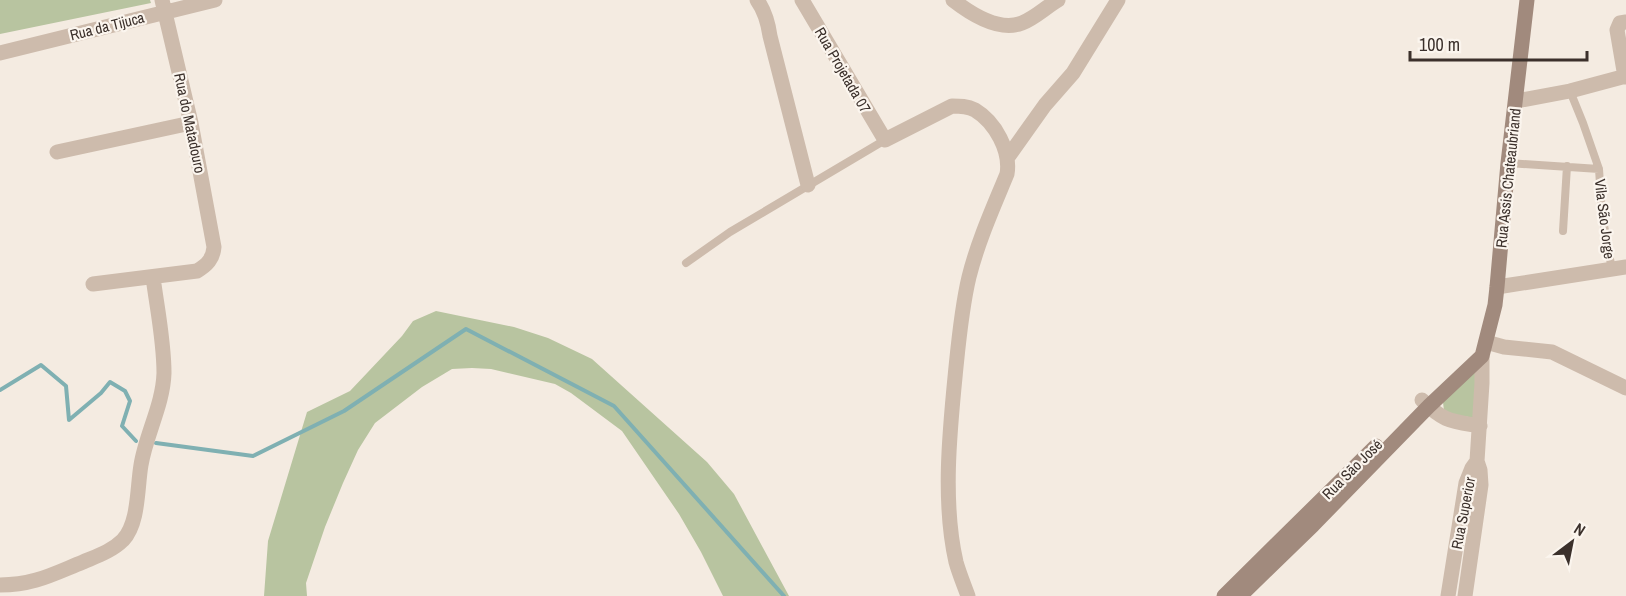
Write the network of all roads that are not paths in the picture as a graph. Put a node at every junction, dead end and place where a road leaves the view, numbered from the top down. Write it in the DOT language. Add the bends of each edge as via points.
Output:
graph roads {
  1 [pos="215,0"];
  2 [pos="757,0"];
  3 [pos="802,0"];
  4 [pos="953,0"];
  5 [pos="1058,0"];
  6 [pos="1118,0"];
  7 [pos="1527,0"];
  8 [pos="164,6"];
  9 [pos="1626,22"];
  10 [pos="0,53"];
  11 [pos="1626,78"];
  12 [pos="1570,91"];
  13 [pos="1516,100"];
  14 [pos="191,123"];
  15 [pos="885,140"];
  16 [pos="57,152"];
  17 [pos="1008,157"];
  18 [pos="1509,163"];
  19 [pos="1567,166"];
  20 [pos="1599,169"];
  21 [pos="808,185"];
  22 [pos="1563,231"];
  23 [pos="686,263"];
  24 [pos="1619,268"];
  25 [pos="153,277"];
  26 [pos="93,284"];
  27 [pos="1497,287"];
  28 [pos="1484,348"];
  29 [pos="1626,388"];
  30 [pos="1425,403"];
  31 [pos="1480,426"];
  32 [pos="1477,461"];
  33 [pos="1310,520"];
  34 [pos="0,585"];
  35 [pos="968,596"];
  36 [pos="1224,596"];
  37 [pos="1240,596"];
  38 [pos="1448,596"];
  39 [pos="1465,596"];
  1 -- 8 [label="street, Rua da Tijuca"];
  2 -- 21 [label="street" via="769,25"];
  3 -- 15 [label="street, Rua Projetada 07"];
  4 -- 5 [label="street" via="996,24 1009,25 1026,21"];
  6 -- 17 [label="street" via="1073,73"];
  7 -- 13 [label="street, Rua Assis Chateaubriand"];
  8 -- 10 [label="street, Rua da Tijuca"];
  8 -- 14 [label="street, Rua do Matadouro"];
  9 -- 11 [label="street" via="1620,23 1617,30"];
  11 -- 12 [label="street"];
  12 -- 13 [label="street"];
  12 -- 20 [label="lane, Vila São Jorge"];
  13 -- 18 [label="street, Rua Assis Chateaubriand"];
  14 -- 16 [label="street"];
  14 -- 25 [label="street, Rua do Matadouro" via="213,254 197,271"];
  15 -- 17 [label="street" via="952,106 962,105 985,119"];
  15 -- 21 [label="lane"];
  17 -- 35 [label="street" via="1007,174 969,278 952,408 950,523 956,562"];
  18 -- 19 [label="lane, Vila São Jorge"];
  18 -- 27 [label="street, Rua Assis Chateaubriand"];
  19 -- 20 [label="lane, Vila São Jorge"];
  19 -- 22 [label="lane"];
  20 -- 24 [label="lane, Vila São Jorge" via="1602,214"];
  21 -- 23 [label="lane"];
  24 -- 27 [label="street"];
  25 -- 26 [label="street"];
  25 -- 34 [label="street" via="163,350 163,387 145,445 130,530 103,554 49,577"];
  27 -- 28 [label="street, Rua Assis Chateaubriand"];
  28 -- 29 [label="street" via="1552,352"];
  28 -- 30 [label="street, Rua São José"];
  28 -- 31 [label="street"];
  30 -- 31 [label="street" via="1449,420"];
  30 -- 33 [label="street, Rua São José"];
  31 -- 32 [label="street"];
  32 -- 38 [label="street, Rua Superior" via="1466,483"];
  32 -- 39 [label="street, Rua Superior" via="1481,485"];
  33 -- 36 [label="street, Rua São José"];
  33 -- 37 [label="street, Rua São José"];
}
